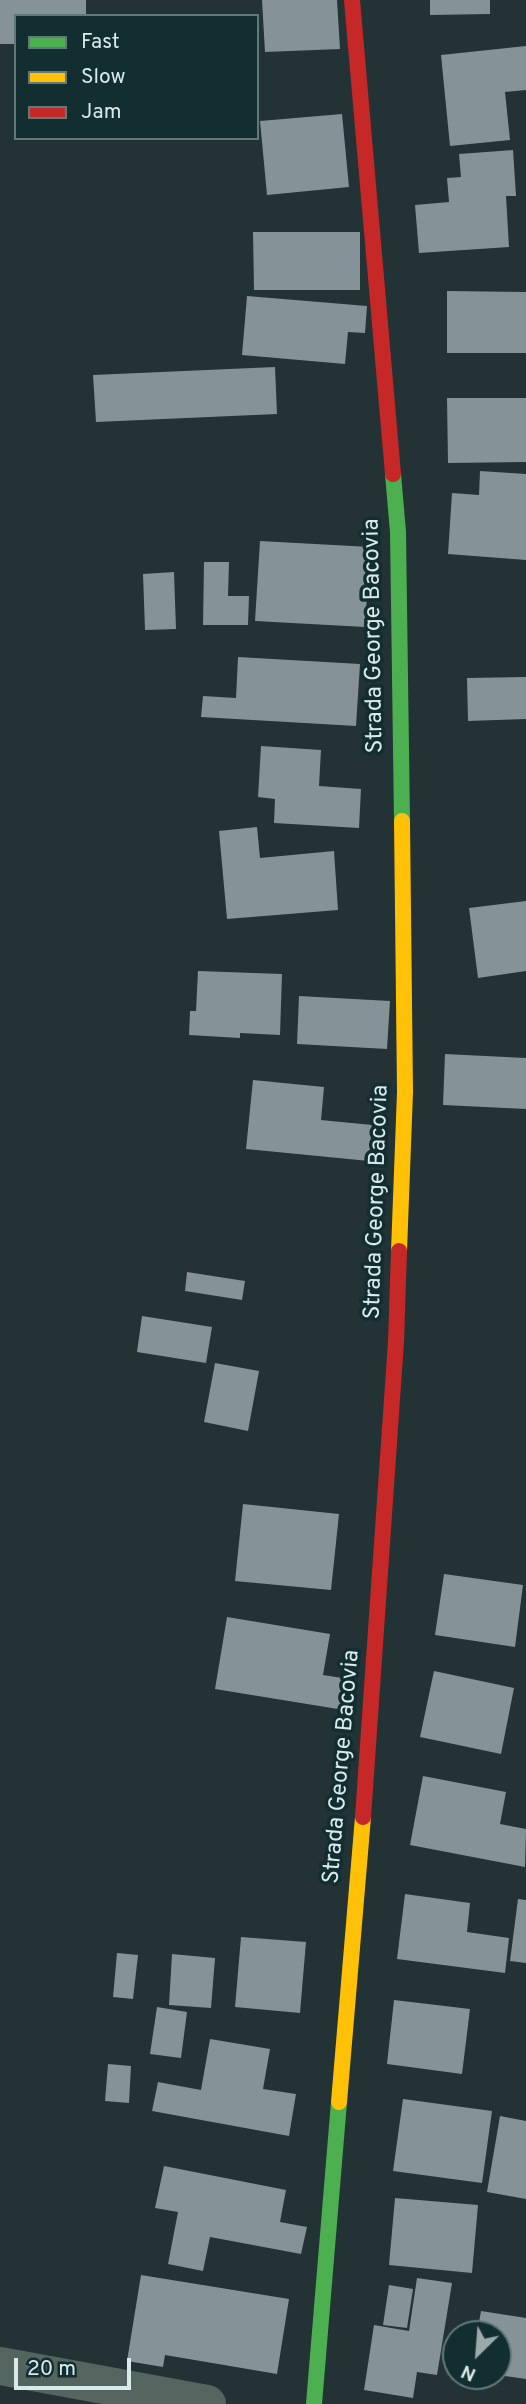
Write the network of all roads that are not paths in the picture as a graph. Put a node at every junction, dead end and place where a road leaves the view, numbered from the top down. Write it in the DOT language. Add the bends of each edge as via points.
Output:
graph roads {
  1 [pos="352,0"];
  2 [pos="0,2366"];
  3 [pos="207,2404"];
  4 [pos="314,2404"];
  1 -- 4 [label="street, Strada George Bacovia" via="398,532 405,1092 396,1342 371,1718"];
  2 -- 3 [label="street"];
}
